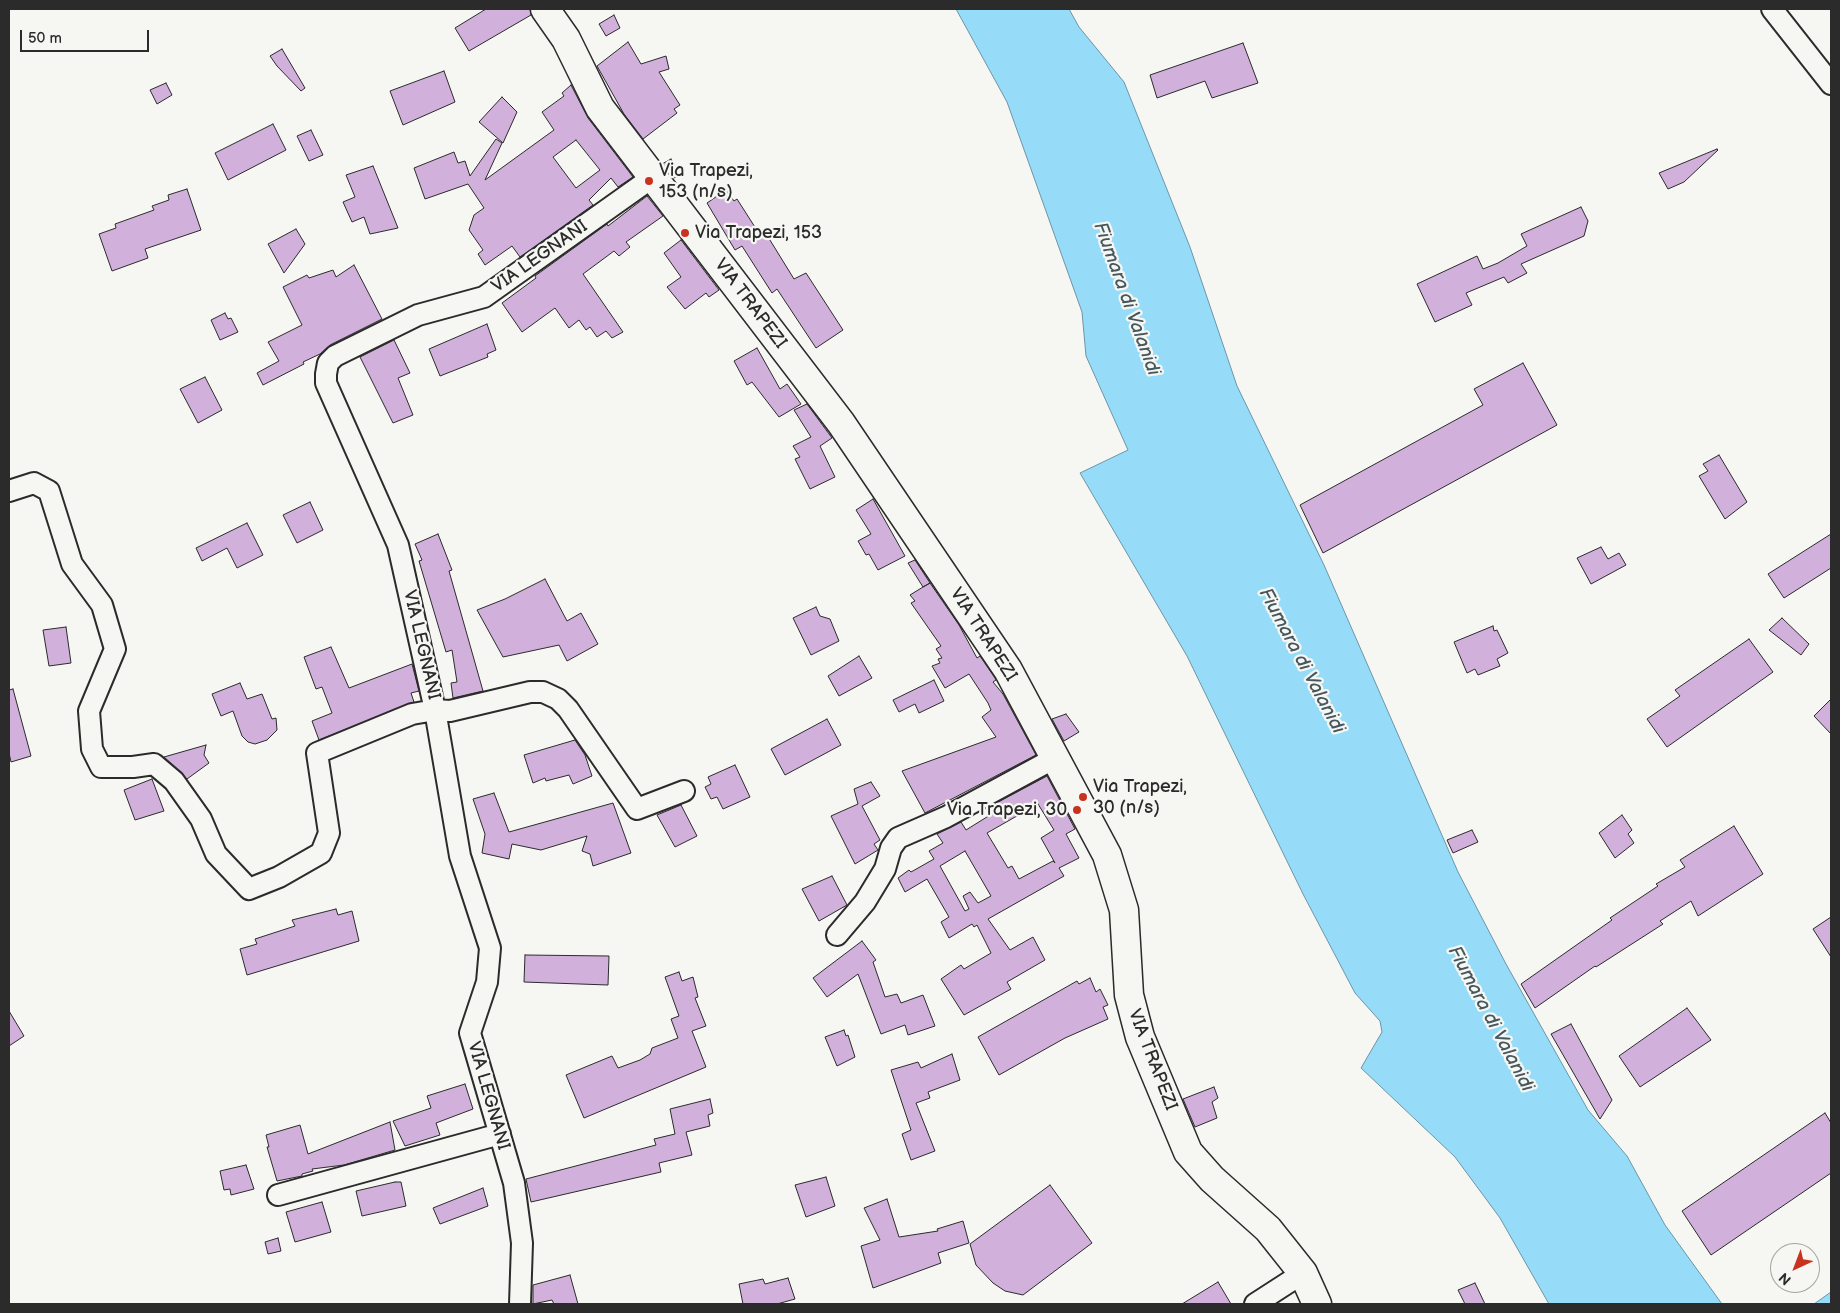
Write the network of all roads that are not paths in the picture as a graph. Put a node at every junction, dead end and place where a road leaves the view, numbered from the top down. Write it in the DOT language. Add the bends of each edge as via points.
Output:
graph roads {
  1 [pos="545,9"];
  2 [pos="1772,9"];
  3 [pos="1831,84"];
  4 [pos="653,176"];
  5 [pos="9,490"];
  6 [pos="436,710"];
  7 [pos="1055,758"];
  8 [pos="684,791"];
  9 [pos="837,935"];
  10 [pos="500,1134"];
  11 [pos="278,1195"];
  12 [pos="1303,1273"];
  13 [pos="520,1304"];
  14 [pos="1255,1304"];
  15 [pos="1317,1304"];
  1 -- 4 [label="street, VIA TRAPEZI" via="566,39 600,108"];
  2 -- 3 [label="street"];
  4 -- 6 [label="street, VIA LEGNANI" via="484,297 418,315 335,356 328,363 326,383 398,545"];
  4 -- 7 [label="street, VIA TRAPEZI" via="841,423 1008,670"];
  5 -- 6 [label="street" via="34,482 49,491 72,564 102,605 115,649 89,711 92,749 101,766 154,764 174,781 201,819 216,854 249,889 321,853 329,834 317,753 378,726 412,714"];
  6 -- 8 [label="street" via="450,711 530,692 543,692 558,699 568,709 637,809"];
  6 -- 10 [label="street, VIA LEGNANI" via="460,856 490,948 487,982 470,1033"];
  7 -- 9 [label="street" via="946,817 898,838 891,848 885,869 865,902"];
  7 -- 12 [label="street, VIA TRAPEZI" via="1107,855 1124,910 1129,995 1140,1037 1188,1152 1212,1179 1268,1229"];
  10 -- 11 [label="street"];
  10 -- 13 [label="street, VIA LEGNANI" via="514,1182 522,1243"];
  12 -- 14 [label="street"];
  12 -- 15 [label="street, VIA TRAPEZI"];
}
